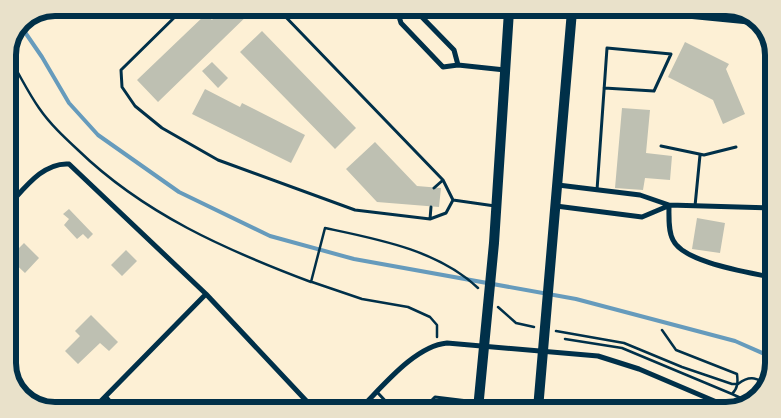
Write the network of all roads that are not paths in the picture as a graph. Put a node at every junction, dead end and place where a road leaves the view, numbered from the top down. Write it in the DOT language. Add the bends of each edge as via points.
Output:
graph roads {
  1 [pos="176,16"];
  2 [pos="285,16"];
  3 [pos="399,16"];
  4 [pos="421,16"];
  5 [pos="509,16"];
  6 [pos="572,16"];
  7 [pos="687,16"];
  8 [pos="746,22"];
  9 [pos="458,65"];
  10 [pos="505,70"];
  11 [pos="604,88"];
  12 [pos="660,146"];
  13 [pos="736,147"];
  14 [pos="700,155"];
  15 [pos="443,180"];
  16 [pos="558,186"];
  17 [pos="434,188"];
  18 [pos="597,190"];
  19 [pos="16,198"];
  20 [pos="453,200"];
  21 [pos="669,205"];
  22 [pos="496,206"];
  23 [pos="556,206"];
  24 [pos="695,206"];
  25 [pos="431,207"];
  26 [pos="765,208"];
  27 [pos="430,220"];
  28 [pos="765,277"];
  29 [pos="206,294"];
  30 [pos="484,345"];
  31 [pos="544,352"];
  32 [pos="377,392"];
  33 [pos="106,396"];
  34 [pos="100,402"];
  35 [pos="111,402"];
  36 [pos="306,402"];
  37 [pos="367,402"];
  38 [pos="386,402"];
  39 [pos="430,402"];
  40 [pos="462,402"];
  41 [pos="479,402"];
  42 [pos="539,402"];
  43 [pos="717,402"];
  1 -- 27 [label="lane" via="120,70 122,87 136,106 162,128 218,160 355,210"];
  2 -- 15 [label="lane"];
  3 -- 9 [label="street" via="444,67"];
  4 -- 9 [label="street" via="454,50"];
  5 -- 10 [label="main road"];
  6 -- 16 [label="main road"];
  7 -- 8 [label="street"];
  9 -- 10 [label="street"];
  10 -- 22 [label="main road"];
  11 -- 11 [label="lane" via="607,48 670,54 654,91"];
  11 -- 18 [label="lane"];
  12 -- 14 [label="lane"];
  13 -- 14 [label="lane"];
  14 -- 24 [label="lane"];
  15 -- 17 [label="lane"];
  15 -- 20 [label="lane"];
  16 -- 18 [label="street"];
  16 -- 23 [label="main road"];
  18 -- 21 [label="street" via="640,196"];
  19 -- 29 [label="street" via="38,175 62,163 69,164"];
  20 -- 22 [label="lane"];
  20 -- 27 [label="lane" via="446,213"];
  21 -- 23 [label="street" via="642,217"];
  21 -- 24 [label="street"];
  21 -- 28 [label="street" via="671,237 679,248 707,262"];
  22 -- 30 [label="main road"];
  23 -- 31 [label="main road" via="551,333"];
  24 -- 26 [label="street"];
  25 -- 27 [label="lane"];
  29 -- 33 [label="street"];
  29 -- 36 [label="street"];
  30 -- 31 [label="street"];
  30 -- 32 [label="street" via="438,344 424,350"];
  30 -- 41 [label="main road"];
  31 -- 42 [label="main road"];
  31 -- 43 [label="street" via="598,356 639,369"];
  32 -- 37 [label="street"];
  32 -- 38 [label="lane"];
  33 -- 34 [label="street"];
  33 -- 35 [label="lane"];
  39 -- 40 [label="lane" via="435,397"];
}
